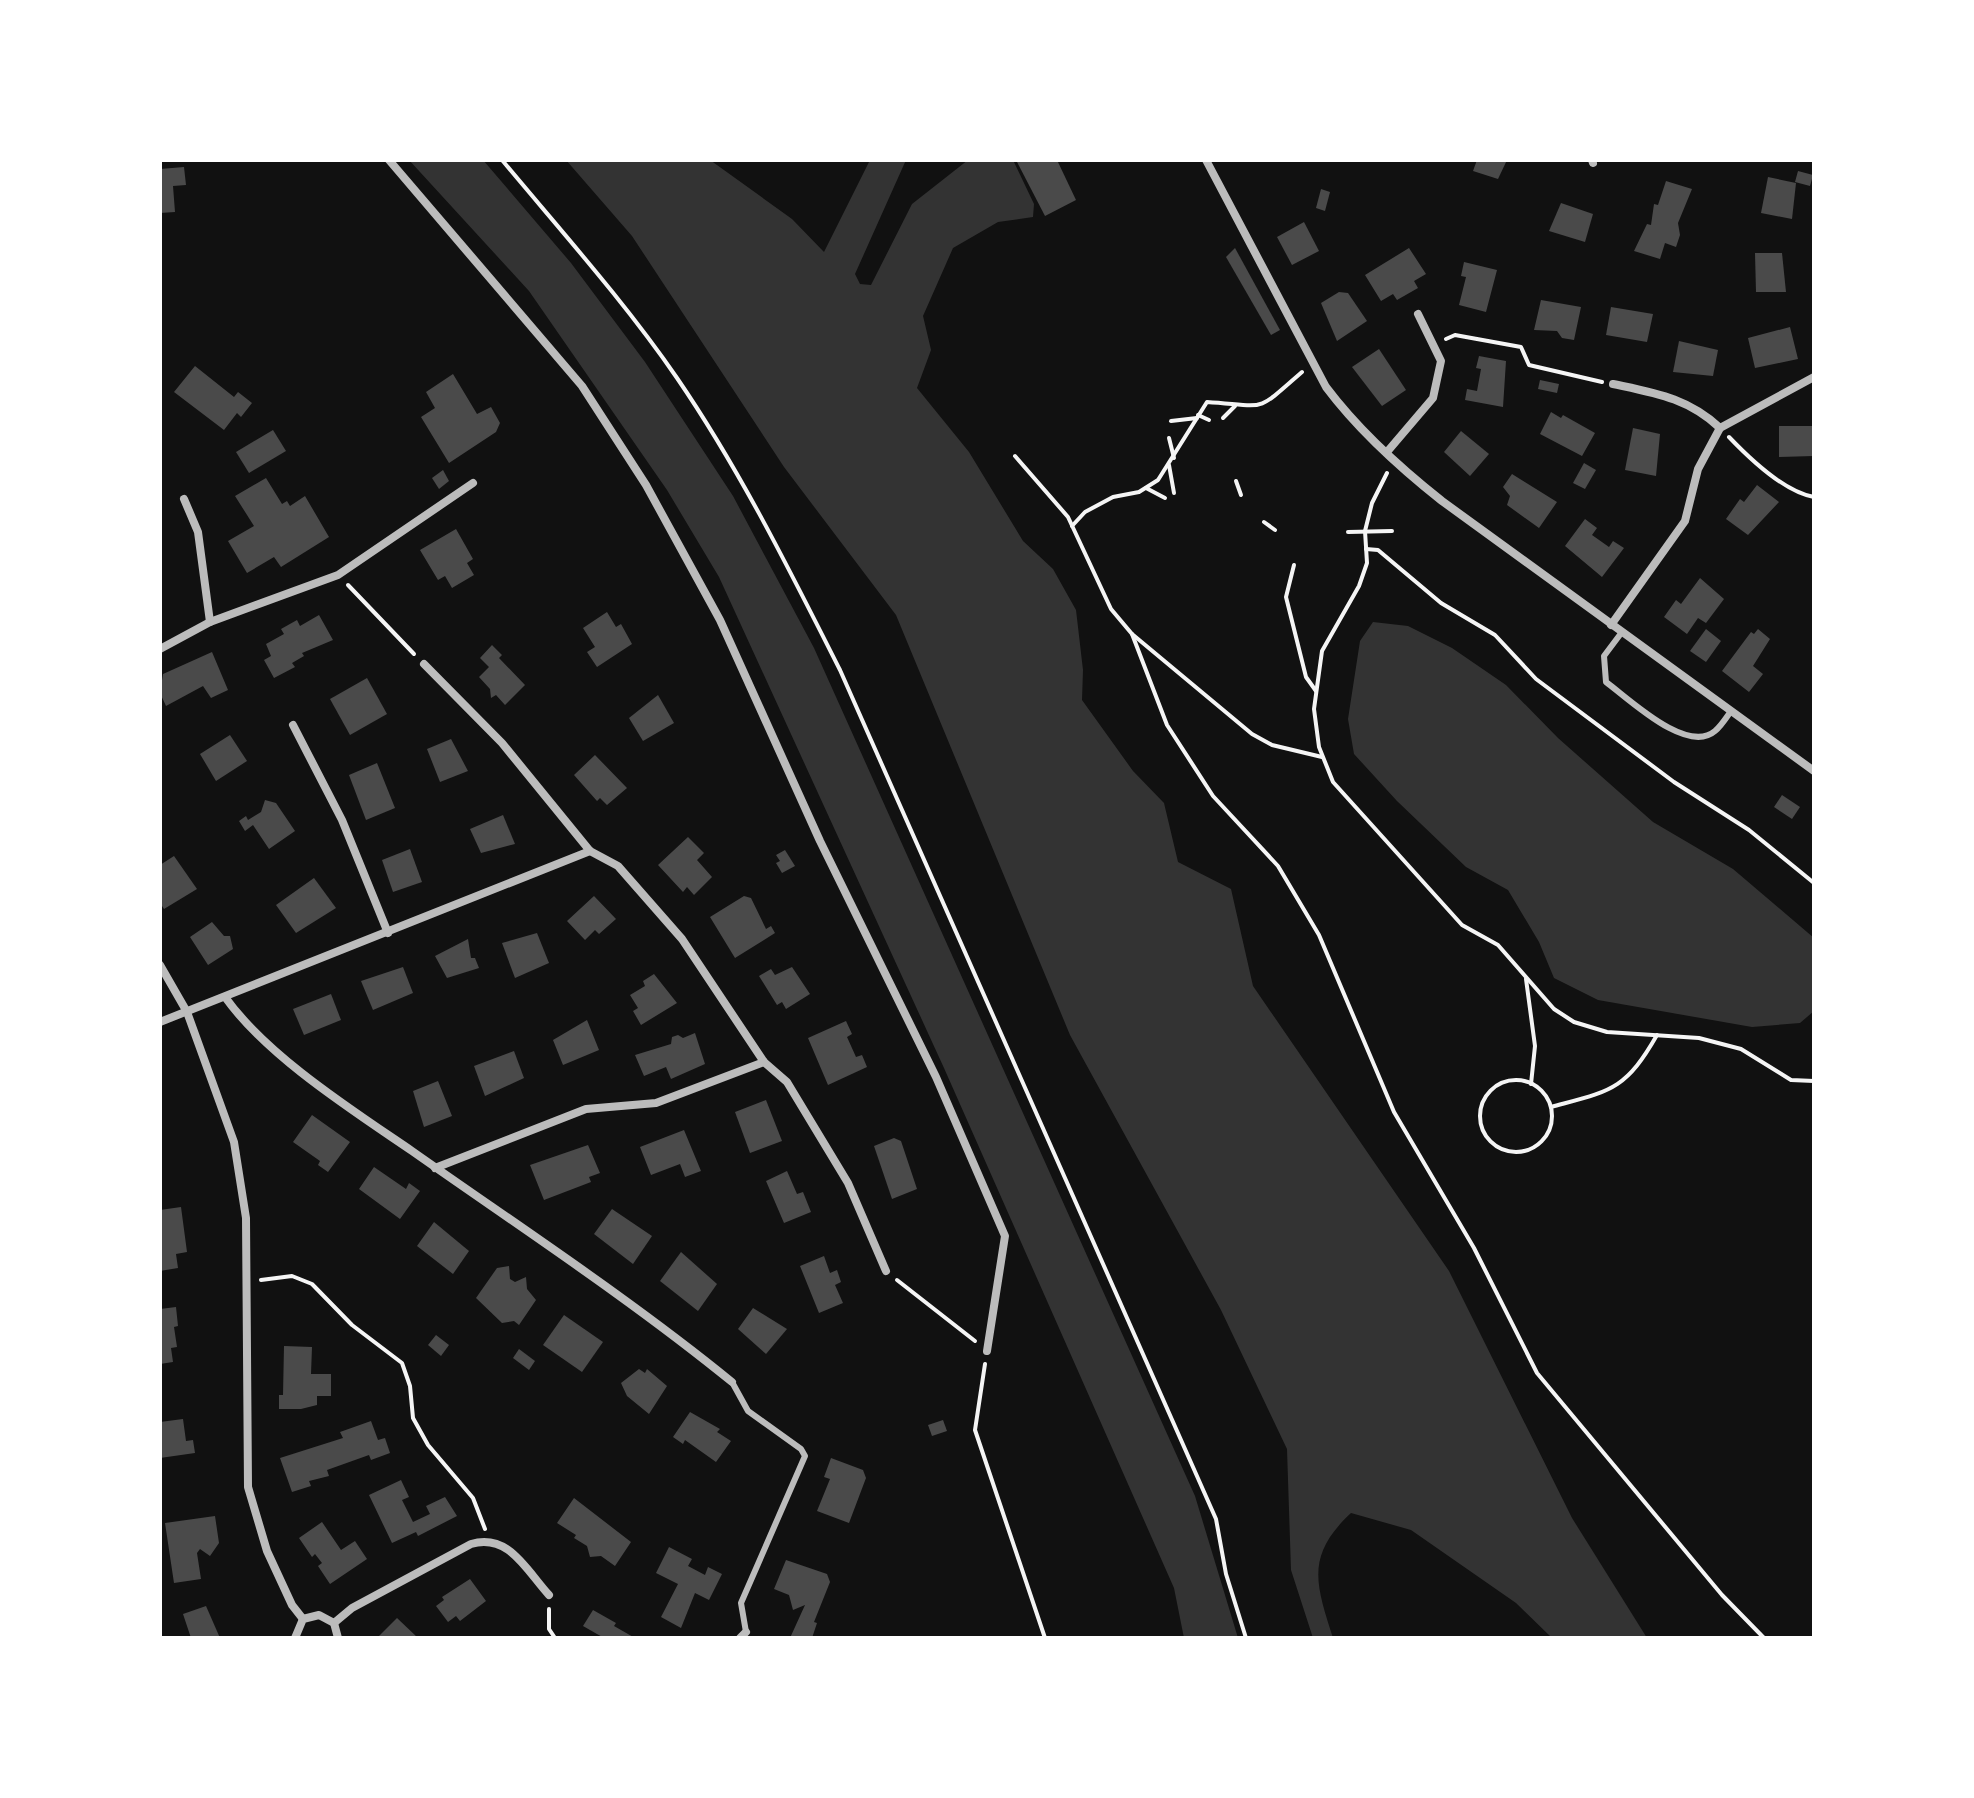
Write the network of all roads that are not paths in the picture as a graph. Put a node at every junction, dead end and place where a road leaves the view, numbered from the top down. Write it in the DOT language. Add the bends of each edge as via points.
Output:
graph roads {
  1 [pos="389,160"];
  2 [pos="1206,160"];
  3 [pos="1418,314"];
  4 [pos="1814,377"];
  5 [pos="1613,384"];
  6 [pos="1720,428"];
  7 [pos="1387,452"];
  8 [pos="473,483"];
  9 [pos="184,499"];
  10 [pos="210,622"];
  11 [pos="1611,625"];
  12 [pos="1622,632"];
  13 [pos="160,649"];
  14 [pos="424,664"];
  15 [pos="1731,711"];
  16 [pos="293,725"];
  17 [pos="1814,771"];
  18 [pos="590,851"];
  19 [pos="388,933"];
  20 [pos="160,965"];
  21 [pos="225,997"];
  22 [pos="187,1012"];
  23 [pos="160,1022"];
  24 [pos="764,1062"];
  25 [pos="435,1168"];
  26 [pos="886,1271"];
  27 [pos="987,1351"];
  28 [pos="732,1382"];
  29 [pos="549,1595"];
  30 [pos="303,1619"];
  31 [pos="334,1623"];
  32 [pos="743,1635"];
  33 [pos="295,1638"];
  34 [pos="338,1638"];
  1 -- 27 [label="street" via="582,386 646,485 720,620 820,841 936,1077 1005,1236"];
  2 -- 7 [label="street" via="1313,363 1349,418"];
  3 -- 7 [label="street" via="1441,361 1433,398"];
  4 -- 6 [label="street"];
  5 -- 6 [label="street" via="1675,397 1700,409"];
  6 -- 11 [label="street" via="1698,469 1685,521"];
  7 -- 11 [label="street" via="1442,501"];
  8 -- 10 [label="street" via="338,575"];
  9 -- 10 [label="street" via="198,532"];
  10 -- 13 [label="street"];
  11 -- 12 [label="street"];
  12 -- 15 [label="street"];
  12 -- 15 [label="lane" via="1604,656 1606,682 1671,730 1693,737 1713,733"];
  14 -- 18 [label="street" via="502,743"];
  15 -- 17 [label="street"];
  16 -- 19 [label="street" via="342,820"];
  18 -- 19 [label="street"];
  18 -- 24 [label="street" via="618,866 682,939"];
  19 -- 21 [label="street"];
  20 -- 22 [label="street"];
  21 -- 22 [label="street"];
  21 -- 25 [label="street" via="246,1026"];
  22 -- 23 [label="street"];
  22 -- 30 [label="street" via="234,1142 246,1218 248,1487 267,1551"];
  24 -- 25 [label="street" via="656,1103 586,1109"];
  24 -- 26 [label="street" via="787,1082 848,1183"];
  25 -- 28 [label="street" via="658,1321"];
  28 -- 32 [label="lane" via="748,1411 805,1456 741,1603"];
  29 -- 31 [label="street" via="504,1544 488,1539 352,1608"];
  30 -- 31 [label="street" via="319,1615"];
  30 -- 33 [label="street"];
  31 -- 34 [label="street"];
}
